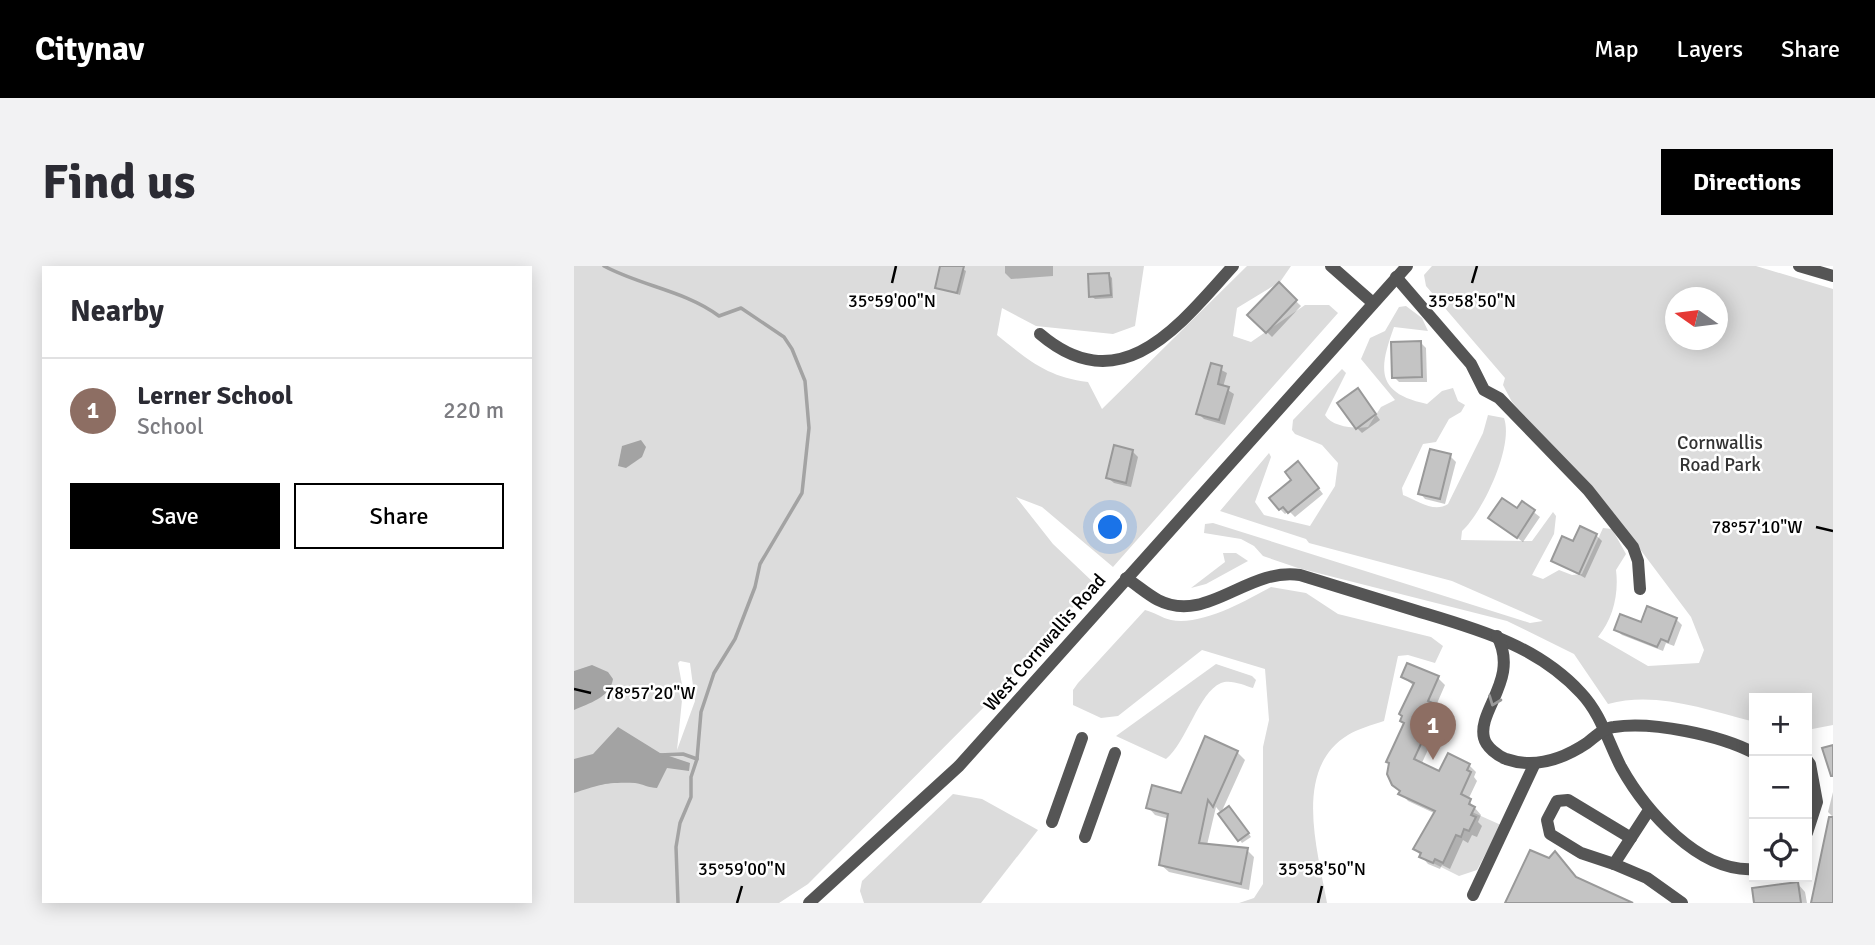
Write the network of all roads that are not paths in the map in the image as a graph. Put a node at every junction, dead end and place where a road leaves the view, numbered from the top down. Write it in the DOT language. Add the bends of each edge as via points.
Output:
graph roads {
  1 [pos="1233,266"];
  2 [pos="1331,266"];
  3 [pos="1407,266"];
  4 [pos="1799,266"];
  5 [pos="1833,276"];
  6 [pos="1396,277"];
  7 [pos="1373,303"];
  8 [pos="1040,334"];
  9 [pos="1126,578"];
  10 [pos="1640,589"];
  11 [pos="1497,636"];
  12 [pos="1604,730"];
  13 [pos="1082,738"];
  14 [pos="1749,751"];
  15 [pos="1115,753"];
  16 [pos="1535,764"];
  17 [pos="1812,775"];
  18 [pos="1649,810"];
  19 [pos="1812,818"];
  20 [pos="1052,822"];
  21 [pos="1085,838"];
  22 [pos="1631,838"];
  23 [pos="1614,864"];
  24 [pos="1749,869"];
  25 [pos="1473,895"];
  26 [pos="813,902"];
  27 [pos="1682,903"];
  1 -- 8 [label="street" via="1171,334 1141,352 1090,358"];
  2 -- 7 [label="street"];
  3 -- 6 [label="street, West Cornwallis Road"];
  4 -- 5 [label="street"];
  6 -- 7 [label="street, West Cornwallis Road"];
  6 -- 10 [label="street" via="1471,363 1484,390 1499,398 1588,490 1633,547"];
  7 -- 9 [label="street, West Cornwallis Road"];
  9 -- 11 [label="street" via="1159,601 1194,606 1260,577 1284,573"];
  9 -- 26 [label="street, West Cornwallis Road" via="959,765"];
  11 -- 12 [label="street" via="1562,673 1594,708"];
  11 -- 16 [label="street, one-way" via="1504,663 1484,738 1503,758"];
  12 -- 14 [label="street" via="1666,728"];
  12 -- 16 [label="street" via="1572,752"];
  12 -- 18 [label="street" via="1620,766"];
  13 -- 20 [label="street"];
  15 -- 21 [label="street"];
  16 -- 25 [label="street"];
  17 -- 19 [label="street" via="1817,802"];
  18 -- 22 [label="street"];
  18 -- 24 [label="street" via="1696,852"];
  22 -- 23 [label="street"];
  22 -- 23 [label="street" via="1568,800 1557,801 1547,820 1550,834 1581,853"];
  23 -- 27 [label="street" via="1647,878"];
}
